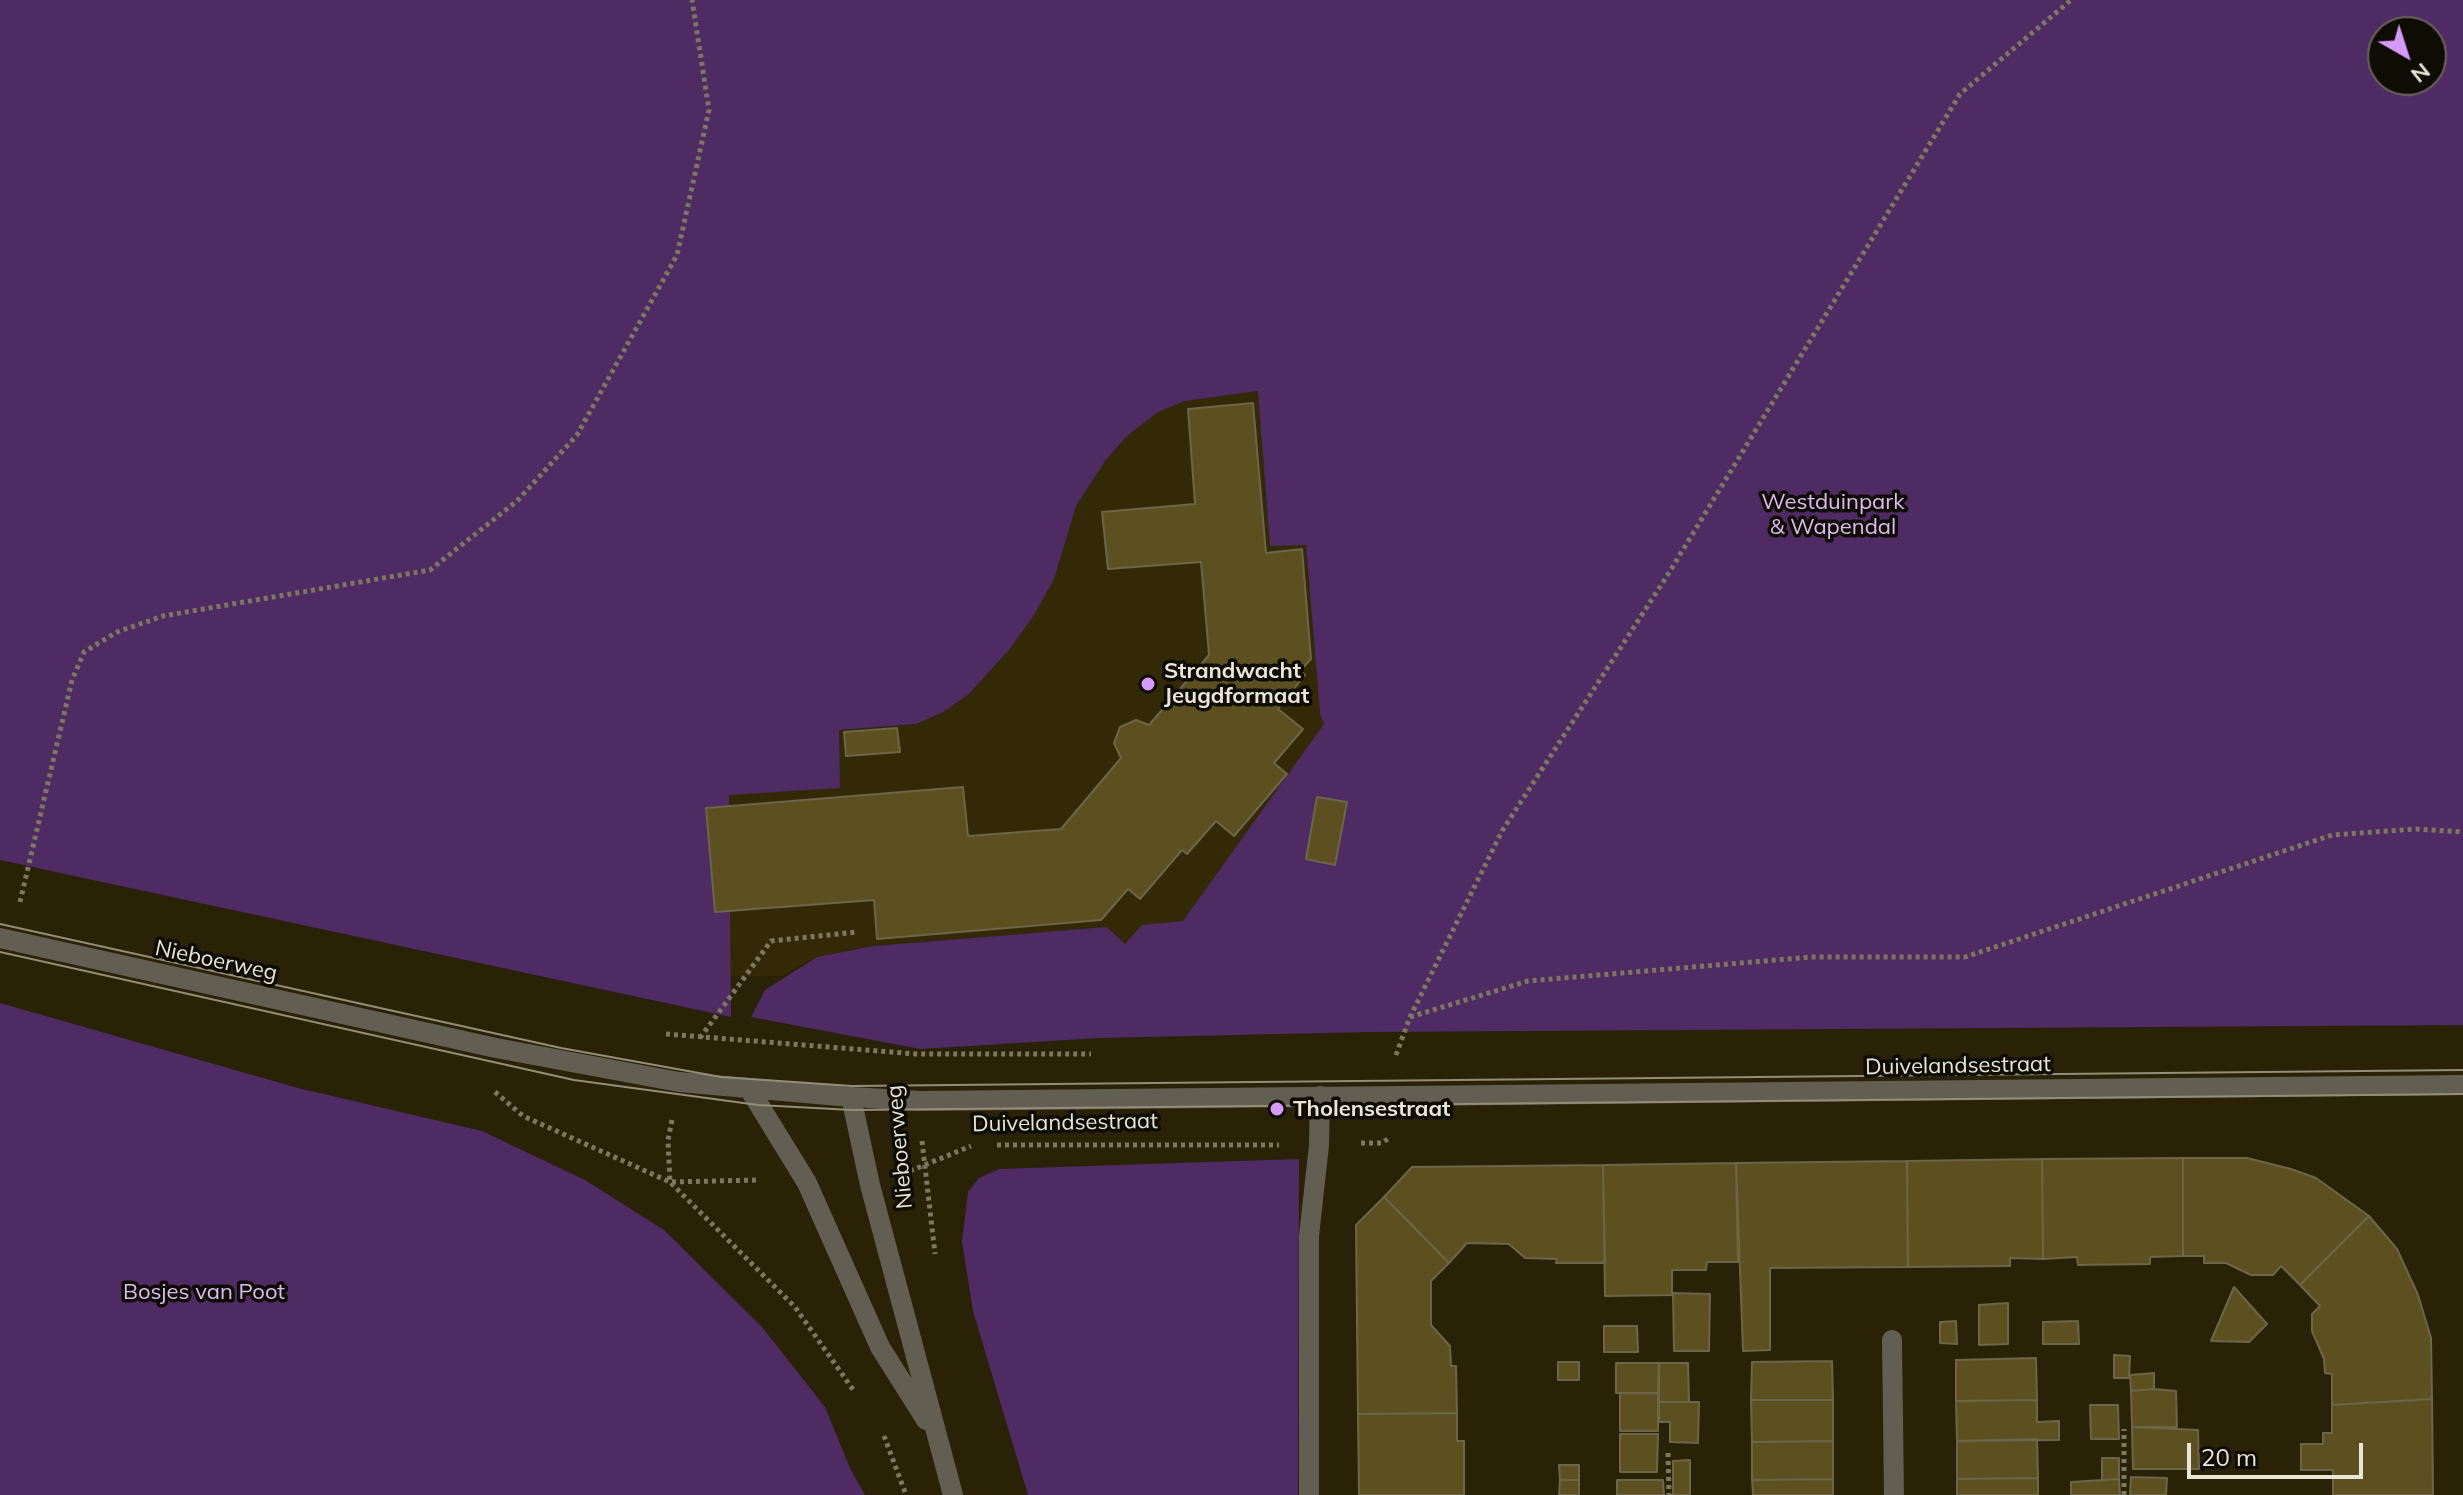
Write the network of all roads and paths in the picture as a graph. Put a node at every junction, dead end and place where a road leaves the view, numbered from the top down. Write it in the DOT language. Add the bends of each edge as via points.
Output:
graph roads {
  1 [pos="692,0"];
  2 [pos="2071,0"];
  3 [pos="2463,832"];
  4 [pos="857,932"];
  5 [pos="5,939"];
  6 [pos="1410,1017"];
  7 [pos="702,1036"];
  8 [pos="679,1082"];
  9 [pos="2463,1085"];
  10 [pos="490,1088"];
  11 [pos="750,1090"];
  12 [pos="1386,1094"];
  13 [pos="1320,1096"];
  14 [pos="851,1097"];
  15 [pos="920,1101"];
  16 [pos="1395,1133"];
  17 [pos="1319,1145"];
  18 [pos="924,1166"];
  19 [pos="670,1182"];
  20 [pos="807,1183"];
  21 [pos="870,1185"];
  22 [pos="937,1269"];
  23 [pos="1892,1340"];
  24 [pos="863,1404"];
  25 [pos="881,1428"];
  26 [pos="2124,1429"];
  27 [pos="937,1437"];
  28 [pos="1668,1453"];
  29 [pos="906,1495"];
  30 [pos="953,1495"];
  31 [pos="1309,1495"];
  32 [pos="1669,1495"];
  33 [pos="1894,1495"];
  34 [pos="2124,1495"];
  1 -- 5 [label="path" via="709,110 677,255 577,435 517,501 430,570 163,616 117,632 84,652 72,680"];
  2 -- 6 [label="path" via="1960,94 1667,576 1502,831"];
  3 -- 6 [label="path" via="2416,829 2332,835 1965,957 1811,957 1528,981"];
  4 -- 7 [label="path" via="771,941"];
  5 -- 8 [label="street, Nieboerweg" via="496,1048"];
  6 -- 12 [label="path"];
  7 -- 8 [label="path" via="688,1049"];
  7 -- 15 [label="path, Nieboerweg" via="916,1054"];
  8 -- 11 [label="street, Nieboerweg"];
  8 -- 19 [label="path" via="668,1140"];
  9 -- 12 [label="street, Duivelandsestraat"];
  10 -- 19 [label="path" via="523,1116"];
  11 -- 14 [label="street, Nieboerweg"];
  11 -- 20 [label="street, Nieboerweg"];
  12 -- 13 [label="street, Duivelandsestraat"];
  13 -- 15 [label="street, Duivelandsestraat"];
  13 -- 17 [label="street"];
  14 -- 15 [label="street, Duivelandsestraat"];
  14 -- 21 [label="street, Nieboerweg"];
  15 -- 18 [label="path, Nieboerweg"];
  16 -- 17 [label="path, Duivelandsestraat" via="1382,1143"];
  17 -- 18 [label="path, Duivelandsestraat" via="968,1146"];
  17 -- 31 [label="street" via="1309,1236"];
  18 -- 21 [label="path, Duivelandsestraat"];
  18 -- 22 [label="path, Nieboerweg"];
  19 -- 20 [label="path"];
  19 -- 24 [label="path" via="795,1307"];
  20 -- 27 [label="street, Nieboerweg" via="880,1347"];
  21 -- 27 [label="street, Nieboerweg"];
  23 -- 33 [label="street"];
  25 -- 29 [label="path"];
  26 -- 34 [label="path"];
  27 -- 30 [label="street, Nieboerweg"];
  28 -- 32 [label="path"];
}
